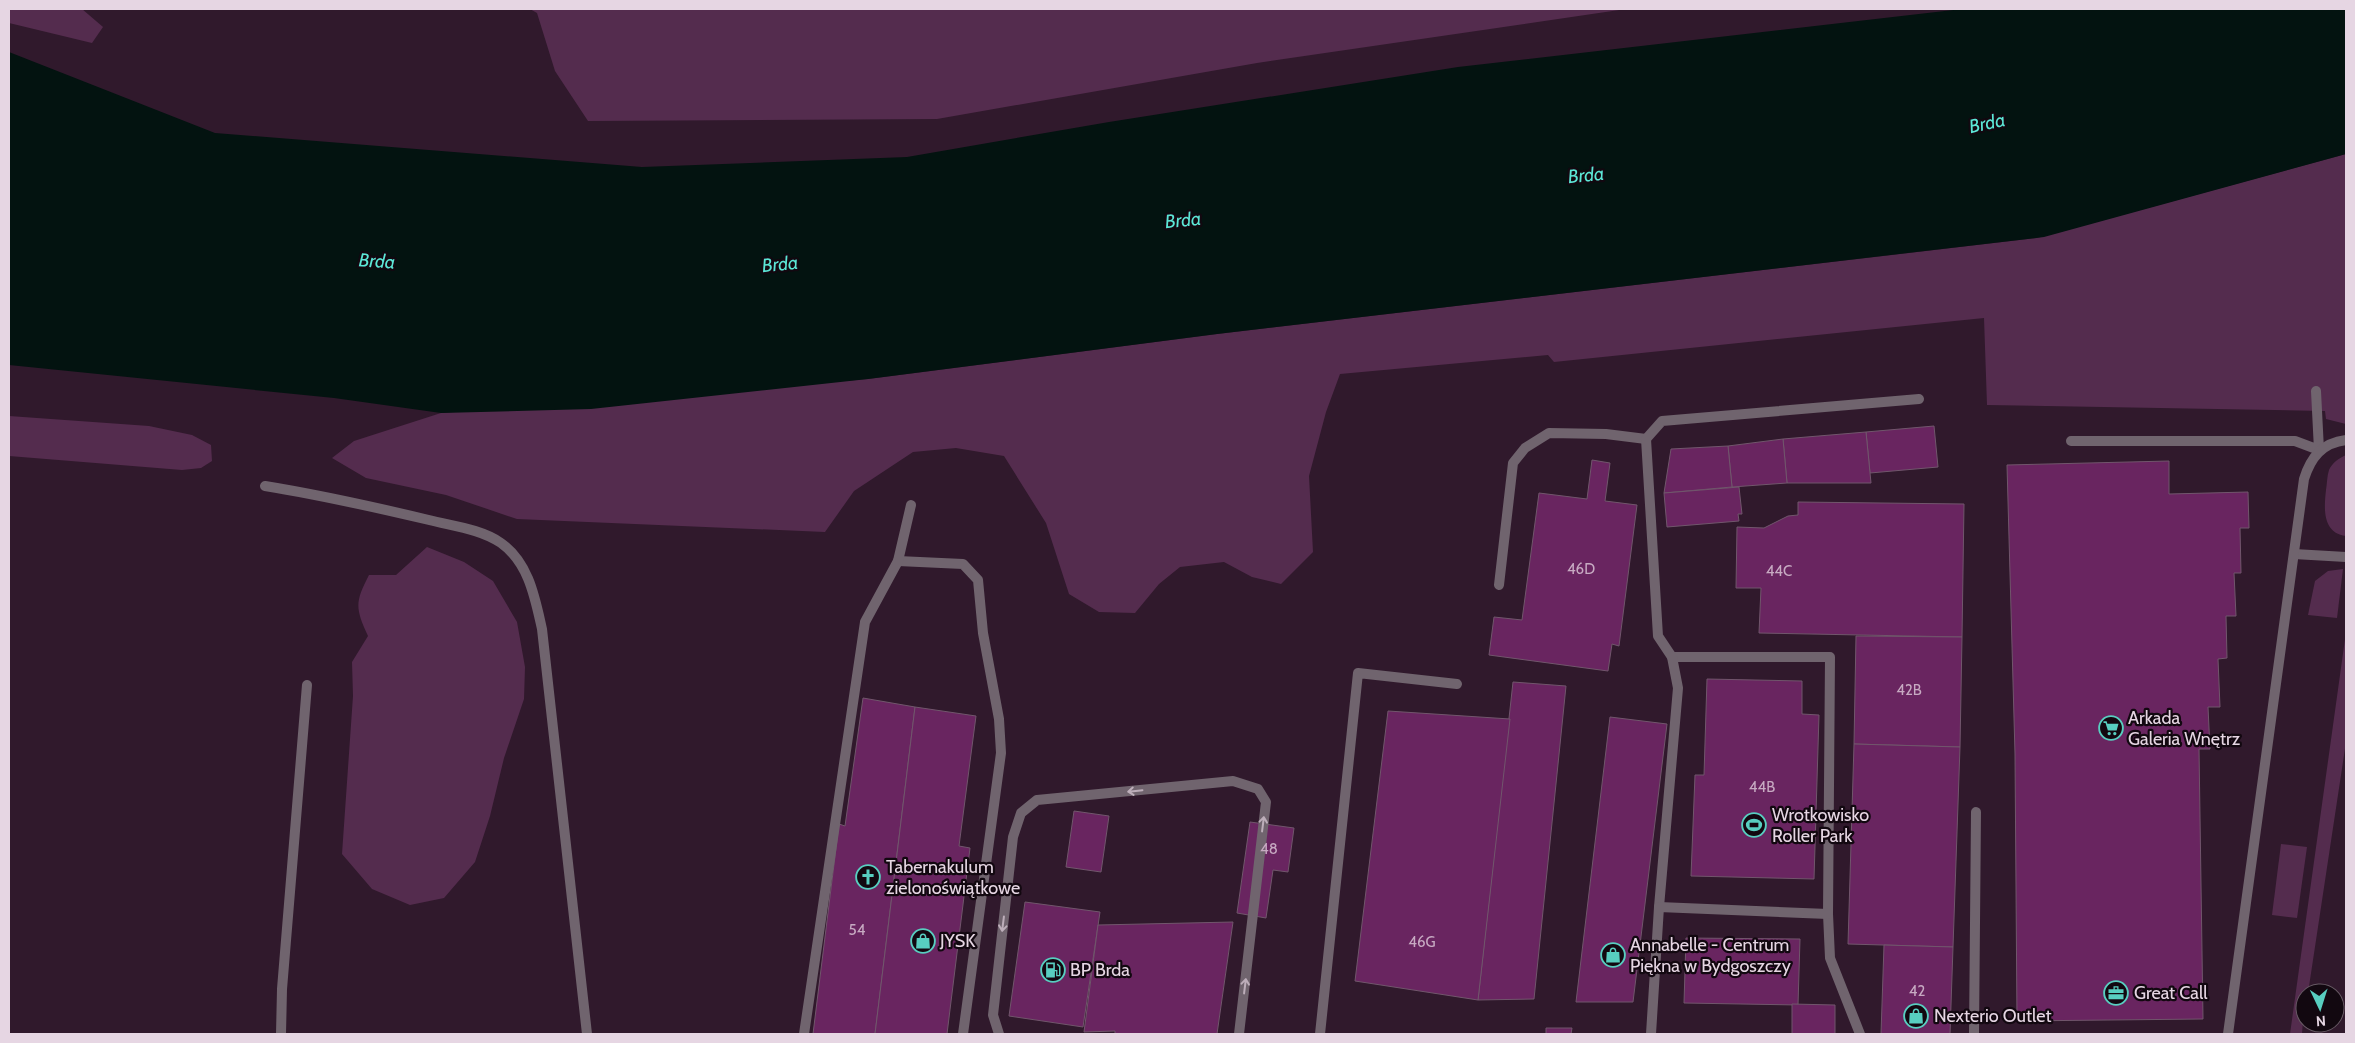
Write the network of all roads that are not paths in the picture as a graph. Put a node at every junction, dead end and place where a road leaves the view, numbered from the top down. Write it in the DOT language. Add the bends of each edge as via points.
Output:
graph roads {
  1 [pos="2316,391"];
  2 [pos="1919,399"];
  3 [pos="1646,439"];
  4 [pos="2346,440"];
  5 [pos="2071,441"];
  6 [pos="2319,450"];
  7 [pos="265,486"];
  8 [pos="911,504"];
  9 [pos="2294,554"];
  10 [pos="2346,558"];
  11 [pos="898,561"];
  12 [pos="1499,585"];
  13 [pos="1672,657"];
  14 [pos="1457,684"];
  15 [pos="307,685"];
  16 [pos="1976,812"];
  17 [pos="1659,907"];
  18 [pos="1828,914"];
  19 [pos="281,1034"];
  20 [pos="587,1034"];
  21 [pos="804,1034"];
  22 [pos="963,1034"];
  23 [pos="1000,1034"];
  24 [pos="1239,1034"];
  25 [pos="1320,1034"];
  26 [pos="1651,1034"];
  27 [pos="1860,1034"];
  28 [pos="1974,1034"];
  29 [pos="2228,1034"];
  1 -- 6 [label="lane"];
  2 -- 3 [label="lane" via="1662,421"];
  3 -- 12 [label="lane" via="1606,434 1548,433 1525,448 1512,463"];
  3 -- 13 [label="lane" via="1658,636"];
  4 -- 6 [label="lane"];
  5 -- 6 [label="lane" via="2295,441"];
  6 -- 9 [label="lane" via="2309,462 2304,479"];
  7 -- 20 [label="lane" via="324,495 472,530 501,543 522,565 534,591 542,630"];
  8 -- 11 [label="lane"];
  9 -- 10 [label="lane"];
  9 -- 29 [label="lane"];
  11 -- 21 [label="lane" via="865,622"];
  11 -- 22 [label="lane" via="963,564 978,580 983,633 999,719 1001,753"];
  13 -- 17 [label="lane" via="1678,688"];
  13 -- 18 [label="lane" via="1830,656"];
  14 -- 25 [label="lane" via="1358,673"];
  15 -- 19 [label="lane"];
  16 -- 28 [label="lane"];
  17 -- 18 [label="lane"];
  17 -- 26 [label="lane"];
  18 -- 27 [label="lane" via="1830,958"];
  24 -- 23 [label="lane, one-way" via="1266,802 1258,788 1233,781 1037,800 1021,814 1013,837 993,1015"];
}
